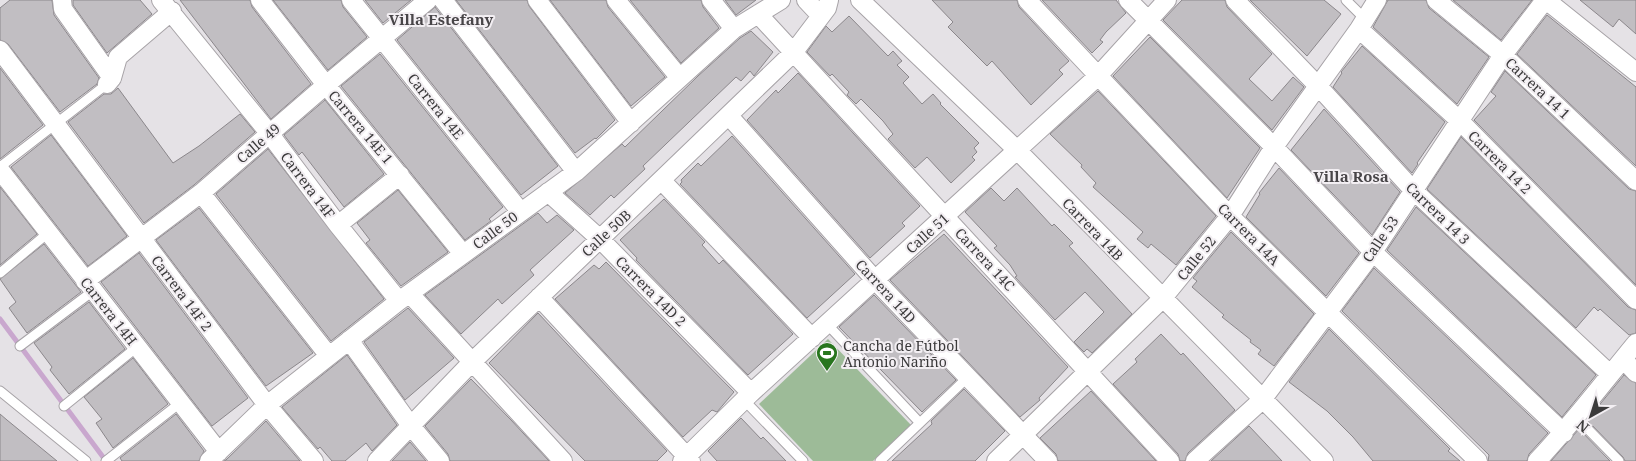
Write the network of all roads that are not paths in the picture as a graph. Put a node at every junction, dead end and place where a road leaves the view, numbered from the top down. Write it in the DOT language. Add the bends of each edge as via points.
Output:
graph roads {
  1 [pos="260,0"];
  2 [pos="351,0"];
  3 [pos="428,0"];
  4 [pos="443,0"];
  5 [pos="537,0"];
  6 [pos="616,0"];
  7 [pos="711,0"];
  8 [pos="781,0"];
  9 [pos="806,0"];
  10 [pos="829,0"];
  11 [pos="860,0"];
  12 [pos="1027,0"];
  13 [pos="1128,0"];
  14 [pos="1167,0"];
  15 [pos="1235,0"];
  16 [pos="1346,0"];
  17 [pos="1377,0"];
  18 [pos="1436,0"];
  19 [pos="1546,0"];
  20 [pos="62,2"];
  21 [pos="166,5"];
  22 [pos="758,14"];
  23 [pos="820,16"];
  24 [pos="1149,22"];
  25 [pos="1362,24"];
  26 [pos="734,29"];
  27 [pos="382,39"];
  28 [pos="0,50"];
  29 [pos="792,53"];
  30 [pos="1503,55"];
  31 [pos="1636,72"];
  32 [pos="1097,77"];
  33 [pos="679,78"];
  34 [pos="109,81"];
  35 [pos="326,85"];
  36 [pos="1318,86"];
  37 [pos="729,116"];
  38 [pos="1460,121"];
  39 [pos="55,123"];
  40 [pos="631,123"];
  41 [pos="269,133"];
  42 [pos="1274,147"];
  43 [pos="1018,150"];
  44 [pos="0,168"];
  45 [pos="576,172"];
  46 [pos="400,175"];
  47 [pos="662,181"];
  48 [pos="1636,181"];
  49 [pos="1413,190"];
  50 [pos="548,192"];
  51 [pos="201,193"];
  52 [pos="520,211"];
  53 [pos="944,216"];
  54 [pos="1230,216"];
  55 [pos="338,225"];
  56 [pos="48,233"];
  57 [pos="141,238"];
  58 [pos="600,239"];
  59 [pos="1373,252"];
  60 [pos="463,254"];
  61 [pos="0,273"];
  62 [pos="875,280"];
  63 [pos="89,286"];
  64 [pos="405,297"];
  65 [pos="539,297"];
  66 [pos="1162,300"];
  67 [pos="1636,300"];
  68 [pos="1327,313"];
  69 [pos="827,324"];
  70 [pos="812,338"];
  71 [pos="349,340"];
  72 [pos="1636,343"];
  73 [pos="20,346"];
  74 [pos="137,347"];
  75 [pos="329,356"];
  76 [pos="1623,359"];
  77 [pos="472,362"];
  78 [pos="1090,372"];
  79 [pos="1636,373"];
  80 [pos="1610,374"];
  81 [pos="968,377"];
  82 [pos="0,391"];
  83 [pos="748,397"];
  84 [pos="1262,400"];
  85 [pos="180,402"];
  86 [pos="267,405"];
  87 [pos="64,406"];
  88 [pos="1576,416"];
  89 [pos="920,423"];
  90 [pos="411,426"];
  91 [pos="1564,433"];
  92 [pos="1024,435"];
  93 [pos="214,457"];
  94 [pos="106,460"];
  95 [pos="687,460"];
  96 [pos="86,461"];
  97 [pos="314,461"];
  98 [pos="377,461"];
  99 [pos="440,461"];
  100 [pos="563,461"];
  101 [pos="803,461"];
  102 [pos="880,461"];
  103 [pos="996,461"];
  104 [pos="1048,461"];
  105 [pos="1170,461"];
  106 [pos="1196,461"];
  107 [pos="1324,461"];
  108 [pos="1478,461"];
  109 [pos="1537,461"];
  110 [pos="1618,461"];
  1 -- 35 [label="street, Carrera 14E 1"];
  2 -- 27 [label="street, Carrera 14E"];
  3 -- 27 [label="street, Calle 49"];
  4 -- 45 [label="street"];
  5 -- 40 [label="street"];
  6 -- 33 [label="street"];
  7 -- 26 [label="street"];
  8 -- 22 [label="street, Calle 50"];
  9 -- 23 [label="street"];
  10 -- 23 [label="street, Calle 50B"];
  11 -- 43 [label="street, Carrera 14B"];
  12 -- 32 [label="street, Carrera 14A"];
  13 -- 24 [label="street"];
  14 -- 24 [label="street, Calle 51"];
  15 -- 36 [label="street, Carrera 14 3"];
  16 -- 25 [label="lane, Carrera 14 2"];
  17 -- 25 [label="street, Calle 52"];
  18 -- 30 [label="street, Carrera 14 1"];
  19 -- 30 [label="street, Calle 53"];
  19 -- 31 [label="street"];
  20 -- 34 [label="street"];
  21 -- 34 [label="street" via="118,57"];
  21 -- 41 [label="street, Carrera 14F"];
  22 -- 26 [label="street, Calle 50"];
  22 -- 29 [label="street, Carrera 14C"];
  23 -- 29 [label="street, Calle 50B"];
  24 -- 32 [label="street, Calle 51"];
  24 -- 42 [label="street"];
  25 -- 36 [label="street, Calle 52"];
  25 -- 38 [label="street, Carrera 14 2"];
  26 -- 33 [label="street, Calle 50"];
  27 -- 35 [label="street, Calle 49"];
  27 -- 52 [label="street, Carrera 14E"];
  28 -- 39 [label="street, Carrera 14F 2"];
  29 -- 37 [label="street, Calle 50B"];
  29 -- 53 [label="street, Carrera 14C"];
  30 -- 38 [label="street, Calle 53"];
  30 -- 48 [label="street, Carrera 14 1"];
  32 -- 43 [label="street, Calle 51"];
  32 -- 54 [label="street, Carrera 14A"];
  33 -- 40 [label="street, Calle 50"];
  34 -- 39 [label="lane"];
  35 -- 41 [label="street, Calle 49"];
  35 -- 46 [label="street, Carrera 14E 1"];
  36 -- 42 [label="street, Calle 52"];
  36 -- 49 [label="street, Carrera 14 3"];
  37 -- 47 [label="street, Calle 50B"];
  37 -- 62 [label="street, Carrera 14D"];
  38 -- 49 [label="street, Calle 53"];
  38 -- 67 [label="street, Carrera 14 2"];
  39 -- 44 [label="lane"];
  39 -- 57 [label="street, Carrera 14F 2"];
  40 -- 45 [label="street, Calle 50"];
  41 -- 51 [label="street, Calle 49"];
  41 -- 55 [label="street, Carrera 14F"];
  42 -- 54 [label="street, Calle 52"];
  42 -- 59 [label="street"];
  43 -- 53 [label="street, Calle 51"];
  43 -- 66 [label="street, Carrera 14B"];
  44 -- 56 [label="street, Carrera 14H"];
  45 -- 50 [label="street, Calle 50"];
  46 -- 55 [label="street"];
  46 -- 60 [label="street, Carrera 14E 1"];
  47 -- 58 [label="street, Calle 50B"];
  47 -- 70 [label="street"];
  49 -- 59 [label="street, Calle 53"];
  49 -- 80 [label="street, Carrera 14 3"];
  50 -- 52 [label="street, Calle 50"];
  50 -- 58 [label="street, Carrera 14D 2"];
  51 -- 57 [label="street, Calle 49"];
  51 -- 75 [label="street"];
  52 -- 60 [label="street, Calle 50"];
  53 -- 62 [label="street, Calle 51"];
  53 -- 78 [label="street, Carrera 14C"];
  54 -- 66 [label="street, Calle 52"];
  54 -- 68 [label="street, Carrera 14A"];
  55 -- 64 [label="street, Carrera 14F"];
  56 -- 61 [label="lane"];
  56 -- 63 [label="street, Carrera 14H"];
  57 -- 63 [label="street, Calle 49"];
  57 -- 86 [label="street, Carrera 14F 2"];
  58 -- 65 [label="street, Calle 50B"];
  58 -- 83 [label="street, Carrera 14D 2"];
  59 -- 68 [label="street, Calle 53"];
  59 -- 91 [label="street"];
  60 -- 64 [label="street, Calle 50"];
  62 -- 69 [label="street, Calle 51"];
  62 -- 81 [label="street, Carrera 14D"];
  63 -- 73 [label="lane, Calle 49"];
  63 -- 74 [label="street, Carrera 14H"];
  64 -- 71 [label="street, Calle 50"];
  64 -- 77 [label="street, Carrera 14F"];
  65 -- 77 [label="street, Calle 50B"];
  65 -- 95 [label="street"];
  66 -- 78 [label="street, Calle 52"];
  66 -- 84 [label="street, Carrera 14B"];
  68 -- 84 [label="street, Calle 53"];
  68 -- 108 [label="street, Carrera 14A"];
  69 -- 70 [label="street, Calle 51"];
  69 -- 89 [label="lane"];
  70 -- 83 [label="street, Calle 51"];
  71 -- 75 [label="street, Calle 50"];
  71 -- 90 [label="street"];
  72 -- 76 [label="street"];
  74 -- 85 [label="street, Carrera 14H"];
  74 -- 87 [label="lane"];
  75 -- 86 [label="street, Calle 50"];
  76 -- 79 [label="street"];
  76 -- 80 [label="street"];
  77 -- 90 [label="street, Calle 50B"];
  77 -- 100 [label="street, Carrera 14F"];
  78 -- 92 [label="street, Calle 52"];
  78 -- 105 [label="street, Carrera 14C"];
  80 -- 88 [label="street"];
  81 -- 89 [label="lane"];
  81 -- 92 [label="street, Carrera 14D"];
  82 -- 96 [label="lane"];
  83 -- 95 [label="street, Calle 51"];
  83 -- 101 [label="lane, Carrera 14D 2"];
  84 -- 106 [label="street, Calle 53"];
  84 -- 107 [label="street, Carrera 14B"];
  85 -- 93 [label="street, Carrera 14H"];
  85 -- 94 [label="lane"];
  86 -- 93 [label="street, Calle 50"];
  86 -- 97 [label="street, Carrera 14F 2"];
  88 -- 91 [label="street"];
  88 -- 110 [label="lane"];
  89 -- 102 [label="lane"];
  90 -- 98 [label="street, Calle 50B"];
  90 -- 99 [label="street"];
  91 -- 109 [label="street"];
  92 -- 103 [label="street, Calle 52"];
  92 -- 104 [label="street, Carrera 14D"];
}
